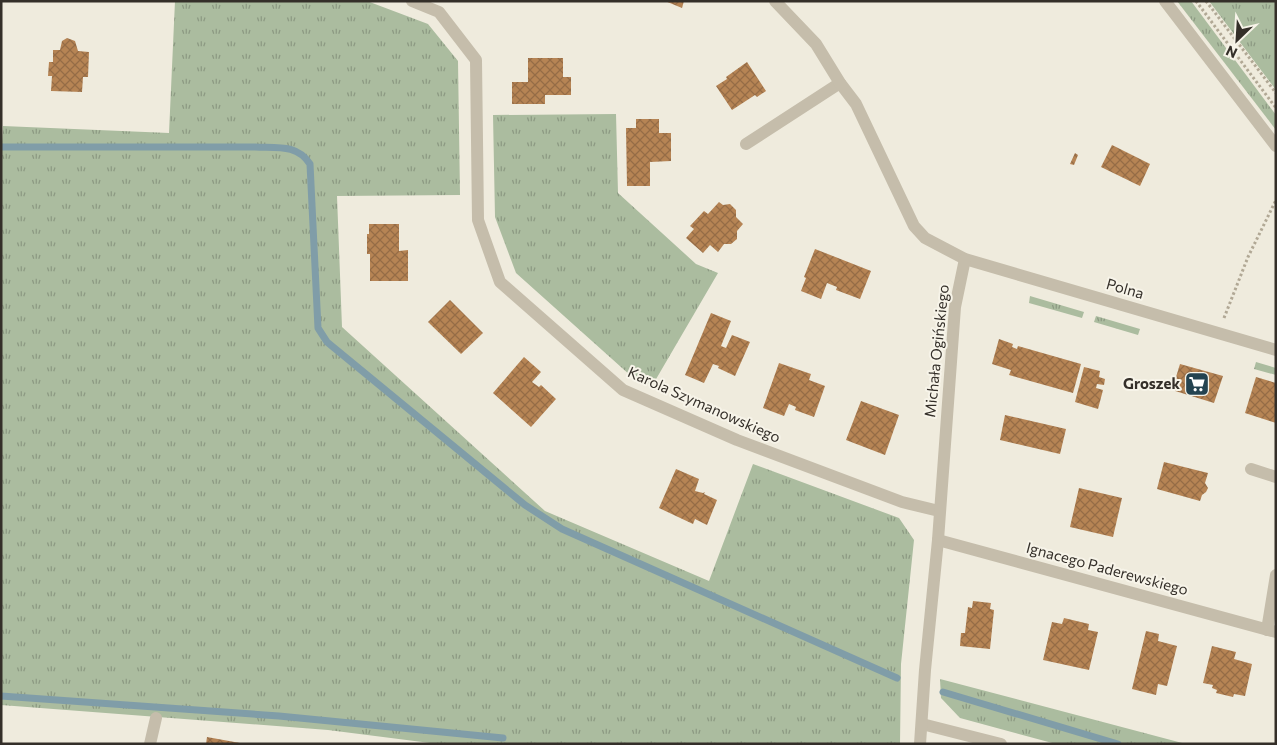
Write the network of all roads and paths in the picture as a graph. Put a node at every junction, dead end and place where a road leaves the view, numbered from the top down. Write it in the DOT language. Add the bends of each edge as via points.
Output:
graph roads {
  1 [pos="412,1"];
  2 [pos="775,1"];
  3 [pos="1165,1"];
  4 [pos="1196,1"];
  5 [pos="1206,1"];
  6 [pos="840,83"];
  7 [pos="1276,94"];
  8 [pos="1276,108"];
  9 [pos="746,144"];
  10 [pos="1276,146"];
  11 [pos="1276,200"];
  12 [pos="965,260"];
  13 [pos="1218,334"];
  14 [pos="1276,350"];
  15 [pos="1251,469"];
  16 [pos="1276,477"];
  17 [pos="939,511"];
  18 [pos="938,540"];
  19 [pos="1276,575"];
  20 [pos="1272,631"];
  21 [pos="156,718"];
  22 [pos="922,724"];
  23 [pos="150,744"];
  24 [pos="920,744"];
  25 [pos="1001,744"];
  1 -- 17 [label="street, Karola Szymanowskiego" via="439,12 476,60 478,220 500,282 623,390 737,440 902,502"];
  2 -- 6 [label="street" via="816,44"];
  3 -- 10 [label="street"];
  4 -- 8 [label="path"];
  5 -- 7 [label="path"];
  6 -- 9 [label="street"];
  6 -- 12 [label="street" via="856,104 914,226 925,238"];
  11 -- 13 [label="path" via="1248,257"];
  12 -- 13 [label="street, Polna"];
  12 -- 17 [label="street, Michała Ogińskiego" via="955,307"];
  13 -- 14 [label="street, Polna"];
  15 -- 16 [label="street"];
  17 -- 18 [label="street, Michała Ogińskiego"];
  18 -- 20 [label="street, Ignacego Paderewskiego"];
  18 -- 22 [label="street, Michała Ogińskiego"];
  19 -- 20 [label="street, Ignacego Paderewskiego"];
  21 -- 23 [label="street"];
  22 -- 24 [label="street, Michała Ogińskiego"];
  22 -- 25 [label="street"];
}
